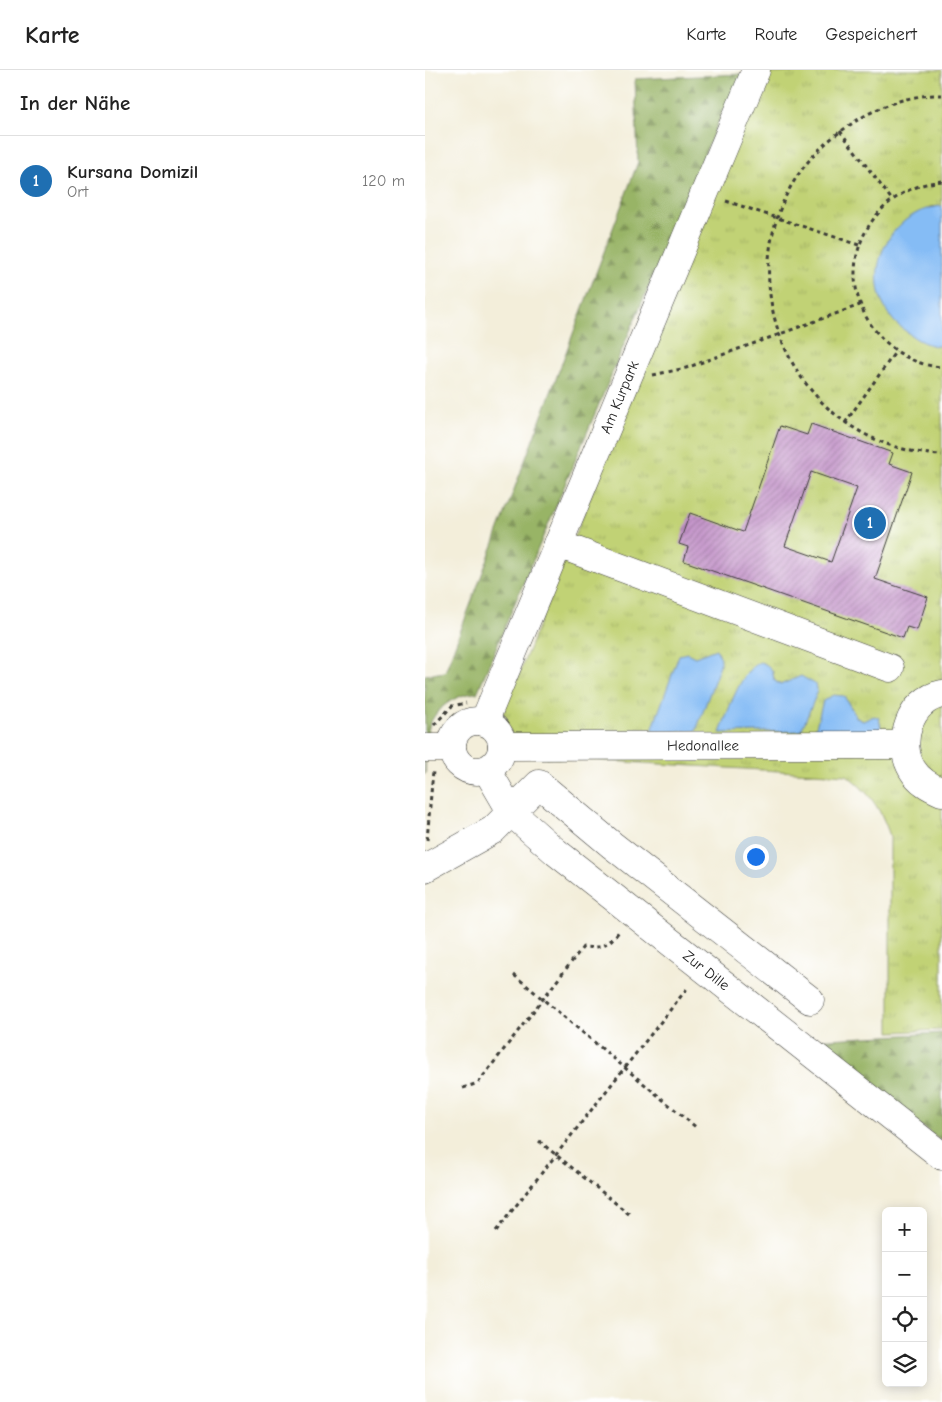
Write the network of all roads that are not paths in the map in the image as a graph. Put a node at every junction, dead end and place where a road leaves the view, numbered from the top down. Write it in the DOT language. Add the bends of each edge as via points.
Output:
graph roads {
  1 [pos="756,70"];
  2 [pos="558,544"];
  3 [pos="890,668"];
  4 [pos="942,694"];
  5 [pos="484,722"];
  6 [pos="436,742"];
  7 [pos="904,745"];
  8 [pos="502,746"];
  9 [pos="487,770"];
  10 [pos="942,792"];
  11 [pos="513,813"];
  12 [pos="426,857"];
  13 [pos="810,1000"];
  14 [pos="942,1156"];
  1 -- 2 [label="street, Am Kurpark"];
  2 -- 3 [label="street"];
  2 -- 5 [label="street, Am Kurpark"];
  4 -- 7 [label="street" via="921,705 908,723"];
  5 -- 6 [label="street" via="475,721 460,727 452,740"];
  5 -- 8 [label="street" via="500,734"];
  6 -- 9 [label="street" via="460,766 478,772"];
  7 -- 8 [label="street, Hedonallee"];
  7 -- 10 [label="street" via="911,768 925,785"];
  8 -- 9 [label="street" via="501,756"];
  9 -- 11 [label="street, Zur Dille"];
  11 -- 12 [label="street" via="493,830"];
  11 -- 13 [label="street" via="539,784"];
  11 -- 14 [label="street, Zur Dille" via="556,852"];
}
